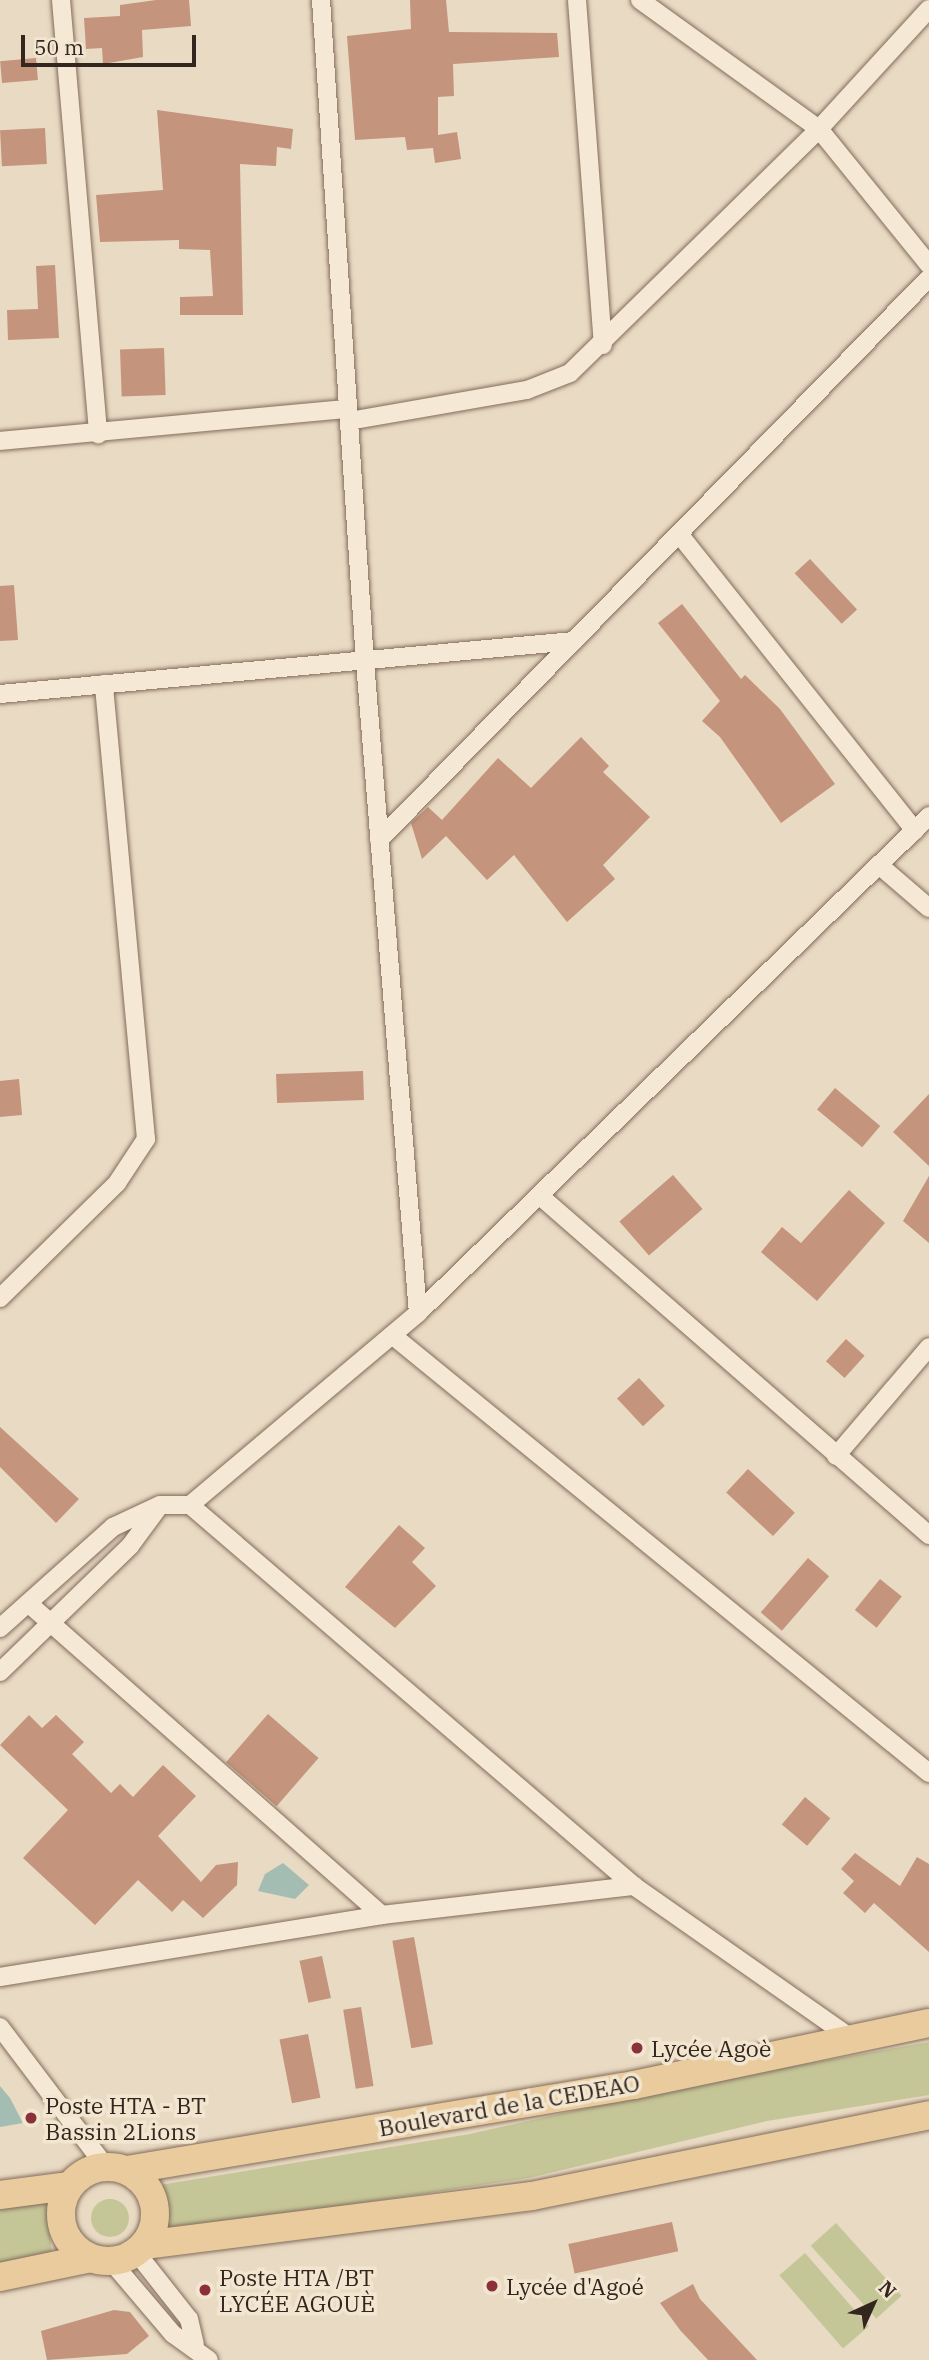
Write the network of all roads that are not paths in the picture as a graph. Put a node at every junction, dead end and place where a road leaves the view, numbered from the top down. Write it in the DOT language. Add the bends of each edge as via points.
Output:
graph roads {
  1 [pos="61,0"];
  2 [pos="321,0"];
  3 [pos="577,0"];
  4 [pos="640,0"];
  5 [pos="929,9"];
  6 [pos="819,129"];
  7 [pos="929,265"];
  8 [pos="929,278"];
  9 [pos="603,345"];
  10 [pos="348,415"];
  11 [pos="98,434"];
  12 [pos="0,441"];
  13 [pos="679,534"];
  14 [pos="574,641"];
  15 [pos="365,662"];
  16 [pos="104,684"];
  17 [pos="0,694"];
  18 [pos="929,816"];
  19 [pos="915,831"];
  20 [pos="379,839"];
  21 [pos="879,865"];
  22 [pos="929,908"];
  23 [pos="540,1196"];
  24 [pos="0,1298"];
  25 [pos="418,1313"];
  26 [pos="393,1335"];
  27 [pos="929,1347"];
  28 [pos="836,1456"];
  29 [pos="160,1505"];
  30 [pos="190,1505"];
  31 [pos="929,1535"];
  32 [pos="28,1603"];
  33 [pos="50,1623"];
  34 [pos="0,1628"];
  35 [pos="0,1672"];
  36 [pos="929,1773"];
  37 [pos="634,1886"];
  38 [pos="383,1916"];
  39 [pos="0,1977"];
  40 [pos="929,2023"];
  41 [pos="0,2028"];
  42 [pos="847,2035"];
  43 [pos="929,2115"];
  44 [pos="116,2168"];
  45 [pos="69,2186"];
  46 [pos="0,2195"];
  47 [pos="121,2254"];
  48 [pos="0,2277"];
  49 [pos="195,2344"];
  50 [pos="209,2360"];
  1 -- 11 [label="street"];
  2 -- 10 [label="street"];
  3 -- 9 [label="street"];
  4 -- 6 [label="street"];
  5 -- 6 [label="street"];
  6 -- 7 [label="street"];
  6 -- 9 [label="street"];
  8 -- 13 [label="street"];
  9 -- 10 [label="street" via="570,373 527,390"];
  10 -- 11 [label="street"];
  10 -- 15 [label="street"];
  11 -- 12 [label="street"];
  13 -- 14 [label="street"];
  13 -- 19 [label="street"];
  14 -- 15 [label="street"];
  14 -- 20 [label="street"];
  15 -- 16 [label="street"];
  15 -- 20 [label="street"];
  16 -- 17 [label="street"];
  16 -- 24 [label="street" via="146,1139 117,1183"];
  18 -- 19 [label="street"];
  19 -- 21 [label="street"];
  20 -- 25 [label="street"];
  21 -- 22 [label="street"];
  21 -- 23 [label="street"];
  23 -- 25 [label="street"];
  23 -- 28 [label="street"];
  25 -- 26 [label="street"];
  26 -- 30 [label="street"];
  26 -- 36 [label="street"];
  27 -- 28 [label="street"];
  28 -- 31 [label="street"];
  29 -- 30 [label="street"];
  29 -- 32 [label="street" via="114,1527"];
  29 -- 33 [label="street" via="130,1546"];
  30 -- 37 [label="street"];
  32 -- 33 [label="street"];
  32 -- 34 [label="street"];
  33 -- 35 [label="street"];
  33 -- 38 [label="street"];
  37 -- 38 [label="street"];
  37 -- 42 [label="street"];
  38 -- 39 [label="street"];
  40 -- 42 [label="main road, Boulevard de la CEDEAO"];
  41 -- 44 [label="street"];
  42 -- 44 [label="main road, Boulevard de la CEDEAO" via="634,2085"];
  43 -- 47 [label="main road" via="532,2196"];
  44 -- 45 [label="main road"];
  44 -- 47 [label="main road" via="154,2203"];
  45 -- 46 [label="main road"];
  45 -- 47 [label="main road" via="60,2206 62,2228 73,2246"];
  47 -- 48 [label="main road"];
  47 -- 49 [label="street" via="173,2334"];
  47 -- 49 [label="street" via="189,2319"];
  49 -- 50 [label="street"];
}
